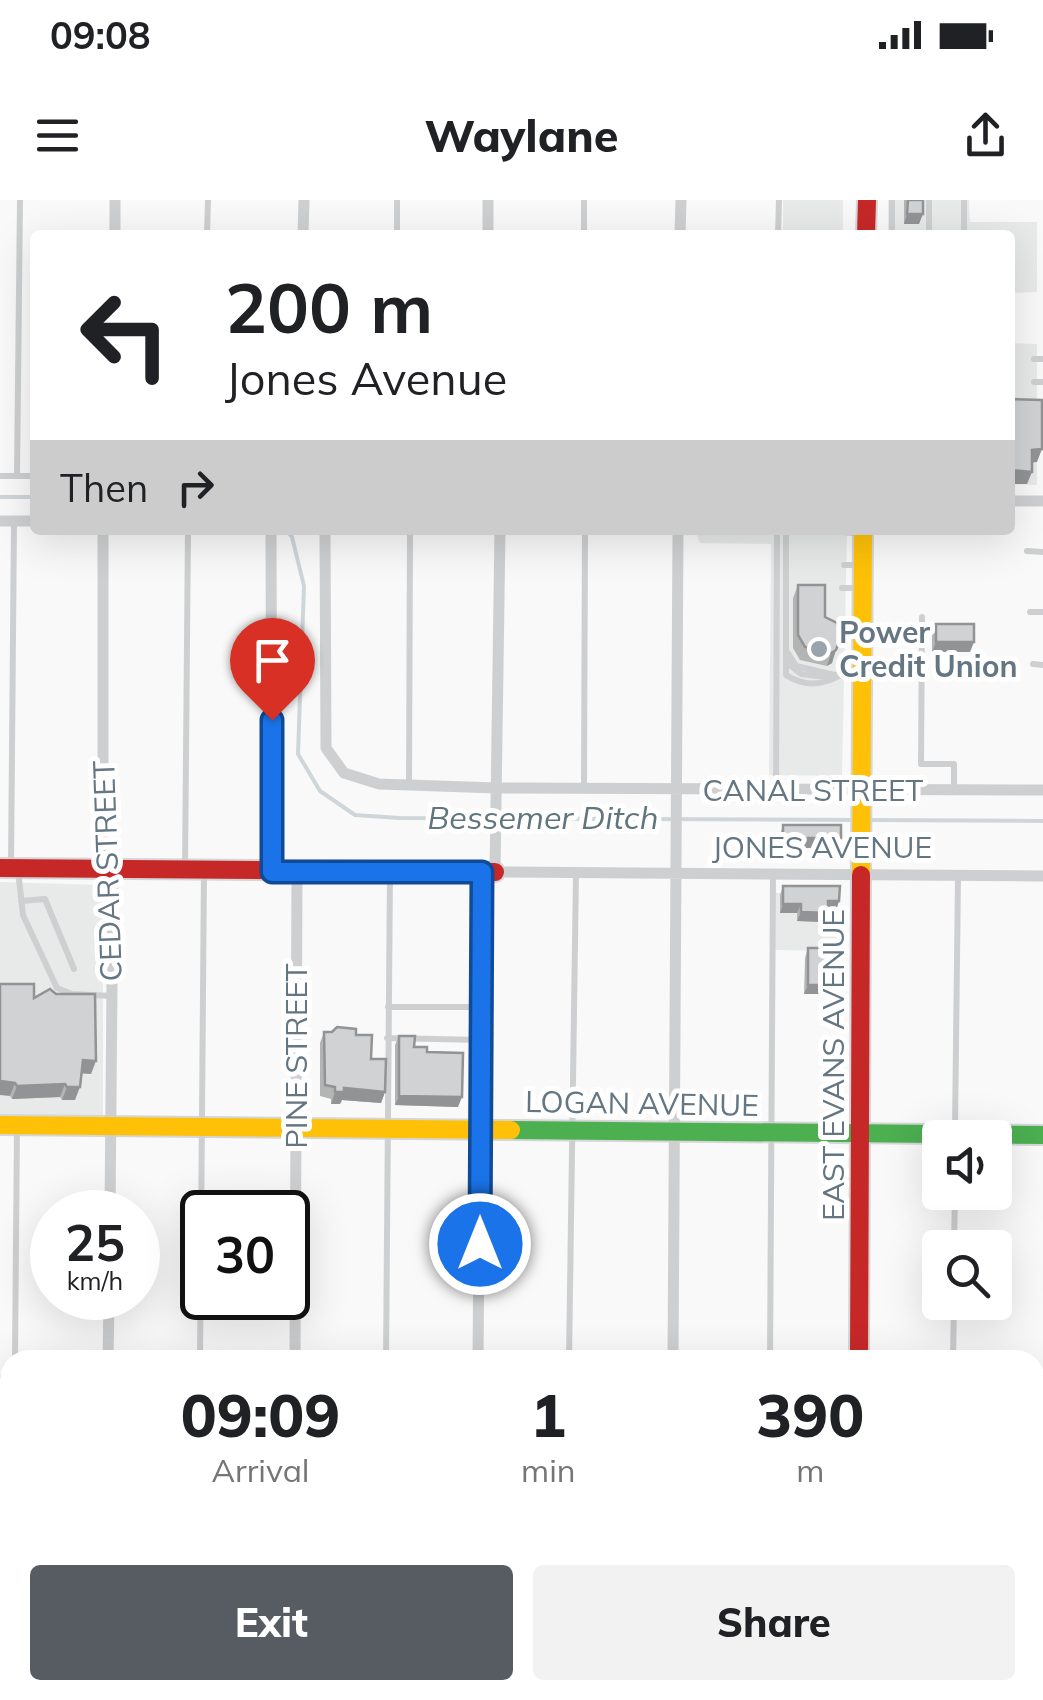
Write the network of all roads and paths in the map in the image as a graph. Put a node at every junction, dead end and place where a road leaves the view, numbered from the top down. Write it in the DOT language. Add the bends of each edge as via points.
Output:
graph roads {
  1 [pos="20,200"];
  2 [pos="115,200"];
  3 [pos="208,200"];
  4 [pos="304,200"];
  5 [pos="397,200"];
  6 [pos="488,200"];
  7 [pos="584,200"];
  8 [pos="681,200"];
  9 [pos="778,200"];
  10 [pos="866,200"];
  11 [pos="892,200"];
  12 [pos="929,200"];
  13 [pos="964,200"];
  14 [pos="115,230"];
  15 [pos="208,230"];
  16 [pos="303,230"];
  17 [pos="396,230"];
  18 [pos="488,230"];
  19 [pos="584,230"];
  20 [pos="680,230"];
  21 [pos="778,230"];
  22 [pos="866,230"];
  23 [pos="892,230"];
  24 [pos="929,230"];
  25 [pos="964,230"];
  26 [pos="0,476"];
  27 [pos="17,476"];
  28 [pos="30,476"];
  29 [pos="1015,501"];
  30 [pos="1043,501"];
  31 [pos="0,520"];
  32 [pos="14,521"];
  33 [pos="30,521"];
  34 [pos="103,535"];
  35 [pos="188,535"];
  36 [pos="271,535"];
  37 [pos="325,535"];
  38 [pos="410,535"];
  39 [pos="500,535"];
  40 [pos="585,535"];
  41 [pos="678,535"];
  42 [pos="780,535"];
  43 [pos="786,535"];
  44 [pos="862,535"];
  45 [pos="1027,551"];
  46 [pos="1043,552"];
  47 [pos="842,588"];
  48 [pos="867,595"];
  49 [pos="1030,612"];
  50 [pos="1043,612"];
  51 [pos="922,616"];
  52 [pos="786,648"];
  53 [pos="921,664"];
  54 [pos="1033,664"];
  55 [pos="1043,664"];
  56 [pos="862,672"];
  57 [pos="839,676"];
  58 [pos="410,785"];
  59 [pos="497,788"];
  60 [pos="584,788"];
  61 [pos="678,789"];
  62 [pos="776,790"];
  63 [pos="861,790"];
  64 [pos="954,790"];
  65 [pos="1043,790"];
  66 [pos="10,868"];
  67 [pos="113,870"];
  68 [pos="194,870"];
  69 [pos="272,872"];
  70 [pos="297,872"];
  71 [pos="390,872"];
  72 [pos="488,872"];
  73 [pos="576,873"];
  74 [pos="676,874"];
  75 [pos="773,874"];
  76 [pos="861,874"];
  77 [pos="958,876"];
  78 [pos="1043,876"];
  79 [pos="22,901"];
  80 [pos="74,969"];
  81 [pos="112,996"];
  82 [pos="388,1007"];
  83 [pos="481,1007"];
  84 [pos="387,1038"];
  85 [pos="481,1040"];
  86 [pos="955,1120"];
  87 [pos="9,1125"];
  88 [pos="111,1126"];
  89 [pos="202,1127"];
  90 [pos="296,1127"];
  91 [pos="481,1129"];
  92 [pos="386,1130"];
  93 [pos="572,1130"];
  94 [pos="676,1132"];
  95 [pos="771,1132"];
  96 [pos="860,1132"];
  97 [pos="922,1135"];
  98 [pos="1012,1135"];
  99 [pos="1043,1135"];
  100 [pos="110,1190"];
  101 [pos="109,1320"];
  102 [pos="954,1320"];
  103 [pos="15,1350"];
  104 [pos="108,1350"];
  105 [pos="200,1350"];
  106 [pos="295,1350"];
  107 [pos="386,1350"];
  108 [pos="478,1350"];
  109 [pos="569,1350"];
  110 [pos="673,1350"];
  111 [pos="770,1350"];
  112 [pos="859,1350"];
  113 [pos="954,1350"];
  1 -- 27 [label="lane"];
  2 -- 14 [label="street"];
  3 -- 15 [label="lane"];
  4 -- 16 [label="street"];
  5 -- 17 [label="lane"];
  6 -- 18 [label="street"];
  7 -- 19 [label="lane"];
  8 -- 20 [label="street"];
  9 -- 21 [label="lane"];
  10 -- 22 [label="main road"];
  11 -- 23 [label="lane"];
  12 -- 24 [label="lane"];
  13 -- 25 [label="lane"];
  26 -- 27 [label="lane"];
  27 -- 28 [label="lane"];
  29 -- 30 [label="street"];
  31 -- 32 [label="street"];
  32 -- 33 [label="street"];
  32 -- 66 [label="lane"];
  34 -- 67 [label="street, CEDAR STREET" via="103,852"];
  35 -- 68 [label="lane"];
  36 -- 69 [label="street"];
  37 -- 58 [label="street, CANAL STREET" via="326,748 344,774"];
  38 -- 58 [label="lane"];
  39 -- 59 [label="street"];
  40 -- 60 [label="lane"];
  41 -- 61 [label="street"];
  42 -- 62 [label="lane"];
  43 -- 52 [label="lane"];
  44 -- 48 [label="main road, EAST EVANS AVENUE" via="853,565"];
  45 -- 46 [label="lane"];
  47 -- 48 [label="lane"];
  48 -- 56 [label="main road, EAST EVANS AVENUE"];
  49 -- 50 [label="lane"];
  51 -- 53 [label="lane"];
  52 -- 57 [label="lane" via="796,666"];
  52 -- 57 [label="lane" via="786,675 797,681 818,684"];
  53 -- 56 [label="lane"];
  53 -- 64 [label="lane" via="920,764 954,764"];
  54 -- 55 [label="lane"];
  56 -- 57 [label="lane"];
  56 -- 63 [label="main road, EAST EVANS AVENUE"];
  58 -- 59 [label="street, CANAL STREET"];
  59 -- 60 [label="street, CANAL STREET"];
  59 -- 72 [label="street"];
  60 -- 61 [label="street, CANAL STREET"];
  61 -- 62 [label="street, CANAL STREET"];
  61 -- 74 [label="street"];
  62 -- 63 [label="street, CANAL STREET"];
  63 -- 64 [label="street, CANAL STREET"];
  63 -- 76 [label="main road, EAST EVANS AVENUE"];
  64 -- 65 [label="street, CANAL STREET"];
  66 -- 67 [label="main road, JONES AVENUE"];
  66 -- 79 [label="lane"];
  67 -- 68 [label="main road, JONES AVENUE"];
  67 -- 81 [label="street, CEDAR STREET"];
  68 -- 69 [label="main road, JONES AVENUE"];
  68 -- 89 [label="lane"];
  69 -- 70 [label="main road, JONES AVENUE"];
  70 -- 71 [label="main road, JONES AVENUE"];
  70 -- 90 [label="street, PINE STREET"];
  71 -- 72 [label="main road, JONES AVENUE"];
  71 -- 82 [label="lane"];
  72 -- 73 [label="street, JONES AVENUE"];
  72 -- 83 [label="street"];
  73 -- 74 [label="street, JONES AVENUE"];
  73 -- 93 [label="lane"];
  74 -- 75 [label="street, JONES AVENUE"];
  74 -- 94 [label="street"];
  75 -- 76 [label="street, JONES AVENUE"];
  75 -- 95 [label="lane"];
  76 -- 77 [label="street, JONES AVENUE"];
  76 -- 96 [label="main road, EAST EVANS AVENUE"];
  77 -- 78 [label="street, JONES AVENUE"];
  77 -- 86 [label="lane"];
  79 -- 80 [label="lane" via="44,899"];
  79 -- 81 [label="lane" via="57,988"];
  81 -- 88 [label="street, CEDAR STREET"];
  82 -- 83 [label="lane"];
  82 -- 84 [label="lane"];
  83 -- 85 [label="street"];
  84 -- 85 [label="lane"];
  84 -- 92 [label="lane"];
  85 -- 91 [label="street"];
  87 -- 88 [label="main road, LOGAN AVENUE"];
  87 -- 103 [label="lane"];
  88 -- 89 [label="main road, LOGAN AVENUE"];
  88 -- 100 [label="street, CEDAR STREET"];
  89 -- 90 [label="main road, LOGAN AVENUE"];
  89 -- 105 [label="lane"];
  90 -- 92 [label="main road, LOGAN AVENUE"];
  90 -- 106 [label="street, PINE STREET"];
  91 -- 92 [label="main road, LOGAN AVENUE"];
  91 -- 93 [label="main road, LOGAN AVENUE"];
  91 -- 108 [label="street"];
  92 -- 107 [label="lane"];
  93 -- 94 [label="main road, LOGAN AVENUE"];
  93 -- 109 [label="lane"];
  94 -- 95 [label="main road, LOGAN AVENUE"];
  94 -- 110 [label="street"];
  95 -- 96 [label="main road, LOGAN AVENUE"];
  95 -- 111 [label="lane"];
  96 -- 97 [label="main road, LOGAN AVENUE"];
  96 -- 112 [label="main road, EAST EVANS AVENUE"];
  98 -- 99 [label="main road, LOGAN AVENUE"];
  101 -- 104 [label="street"];
  102 -- 113 [label="lane"];
}
